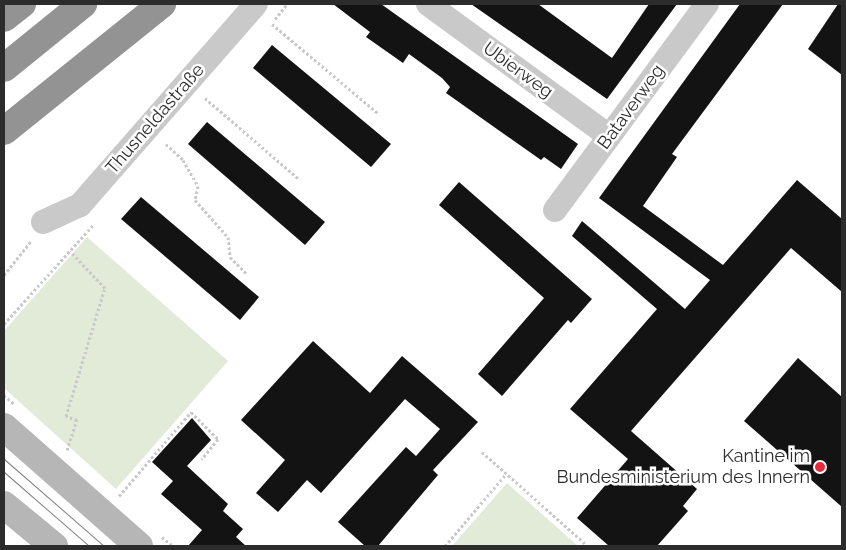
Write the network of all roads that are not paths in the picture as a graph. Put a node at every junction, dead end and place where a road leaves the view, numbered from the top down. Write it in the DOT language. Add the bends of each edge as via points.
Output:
graph roads {
  1 [pos="22,4"];
  2 [pos="83,4"];
  3 [pos="256,4"];
  4 [pos="428,4"];
  5 [pos="707,4"];
  6 [pos="154,10"];
  7 [pos="4,18"];
  8 [pos="4,68"];
  9 [pos="4,131"];
  10 [pos="609,136"];
  11 [pos="555,210"];
  12 [pos="43,222"];
  13 [pos="4,427"];
  14 [pos="4,505"];
  15 [pos="54,546"];
  16 [pos="139,546"];
  1 -- 7 [label="highway"];
  2 -- 8 [label="highway"];
  3 -- 12 [label="street, Thusneldastraße" via="80,205"];
  4 -- 10 [label="street, Ubierweg"];
  5 -- 10 [label="street, Bataverweg"];
  6 -- 9 [label="highway"];
  10 -- 11 [label="street, Bataverweg"];
  13 -- 16 [label="main road"];
  14 -- 15 [label="main road"];
}
